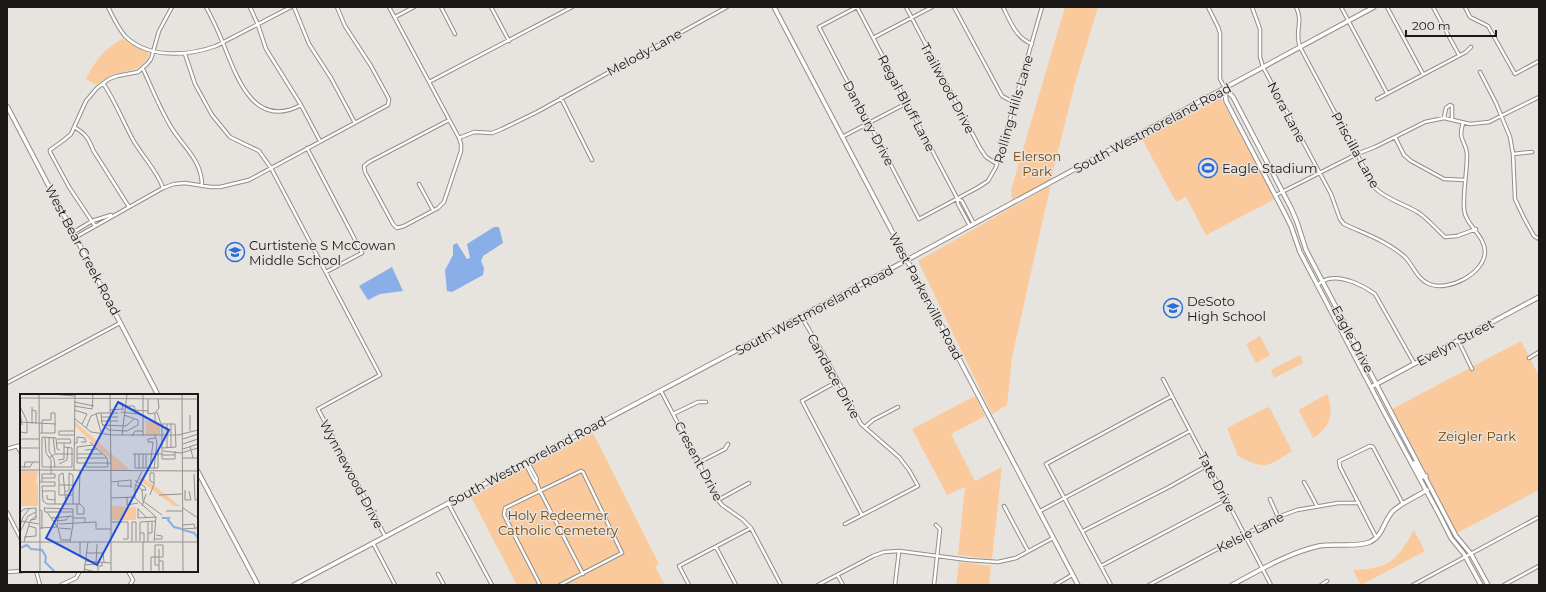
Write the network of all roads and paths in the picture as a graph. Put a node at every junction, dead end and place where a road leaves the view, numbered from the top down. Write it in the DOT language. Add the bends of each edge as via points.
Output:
graph roads {
  1 [pos="108,7"];
  2 [pos="172,7"];
  3 [pos="206,7"];
  4 [pos="250,7"];
  5 [pos="291,7"];
  6 [pos="294,7"];
  7 [pos="337,7"];
  8 [pos="389,7"];
  9 [pos="414,7"];
  10 [pos="441,7"];
  11 [pos="492,7"];
  12 [pos="572,7"];
  13 [pos="726,7"];
  14 [pos="774,7"];
  15 [pos="857,7"];
  16 [pos="906,7"];
  17 [pos="932,7"];
  18 [pos="954,7"];
  19 [pos="1003,7"];
  20 [pos="1042,7"];
  21 [pos="1208,7"];
  22 [pos="1252,7"];
  23 [pos="1296,7"];
  24 [pos="1341,7"];
  25 [pos="1374,7"];
  26 [pos="1387,7"];
  27 [pos="1433,7"];
  28 [pos="1465,7"];
  29 [pos="395,18"];
  30 [pos="911,18"];
  31 [pos="1348,21"];
  32 [pos="258,25"];
  33 [pos="455,34"];
  34 [pos="873,38"];
  35 [pos="509,41"];
  36 [pos="223,43"];
  37 [pos="1032,44"];
  38 [pos="1300,47"];
  39 [pos="1471,47"];
  40 [pos="153,51"];
  41 [pos="185,54"];
  42 [pos="1459,55"];
  43 [pos="1539,61"];
  44 [pos="1264,67"];
  45 [pos="143,69"];
  46 [pos="1480,72"];
  47 [pos="1423,74"];
  48 [pos="429,82"];
  49 [pos="103,83"];
  50 [pos="1225,89"];
  51 [pos="1387,93"];
  52 [pos="1539,97"];
  53 [pos="561,98"];
  54 [pos="1376,99"];
  55 [pos="907,103"];
  56 [pos="1015,103"];
  57 [pos="301,105"];
  58 [pos="7,106"];
  59 [pos="1502,116"];
  60 [pos="1444,118"];
  61 [pos="449,120"];
  62 [pos="1452,120"];
  63 [pos="355,123"];
  64 [pos="869,123"];
  65 [pos="1463,123"];
  66 [pos="74,127"];
  67 [pos="842,137"];
  68 [pos="1395,137"];
  69 [pos="459,138"];
  70 [pos="320,142"];
  71 [pos="307,148"];
  72 [pos="1532,152"];
  73 [pos="1357,154"];
  74 [pos="1513,154"];
  75 [pos="592,160"];
  76 [pos="997,164"];
  77 [pos="271,168"];
  78 [pos="1320,174"];
  79 [pos="1465,180"];
  80 [pos="419,184"];
  81 [pos="202,186"];
  82 [pos="163,188"];
  83 [pos="1283,192"];
  84 [pos="1276,195"];
  85 [pos="957,198"];
  86 [pos="128,207"];
  87 [pos="433,210"];
  88 [pos="118,213"];
  89 [pos="919,219"];
  90 [pos="92,221"];
  91 [pos="974,224"];
  92 [pos="95,226"];
  93 [pos="970,226"];
  94 [pos="1476,230"];
  95 [pos="74,232"];
  96 [pos="76,237"];
  97 [pos="1539,239"];
  98 [pos="907,260"];
  99 [pos="326,272"];
  100 [pos="1323,282"];
  101 [pos="1317,285"];
  102 [pos="1539,297"];
  103 [pos="801,316"];
  104 [pos="121,323"];
  105 [pos="1351,335"];
  106 [pos="1345,338"];
  107 [pos="1458,339"];
  108 [pos="1539,352"];
  109 [pos="1529,358"];
  110 [pos="1414,363"];
  111 [pos="1472,369"];
  112 [pos="1163,379"];
  113 [pos="838,381"];
  114 [pos="7,383"];
  115 [pos="1376,384"];
  116 [pos="1370,387"];
  117 [pos="661,391"];
  118 [pos="157,394"];
  119 [pos="1172,396"];
  120 [pos="706,402"];
  121 [pos="898,407"];
  122 [pos="1392,413"];
  123 [pos="673,414"];
  124 [pos="1386,416"];
  125 [pos="865,427"];
  126 [pos="1190,430"];
  127 [pos="728,444"];
  128 [pos="20,445"];
  129 [pos="17,446"];
  130 [pos="7,449"];
  131 [pos="20,451"];
  132 [pos="1406,453"];
  133 [pos="525,462"];
  134 [pos="698,463"];
  135 [pos="1208,465"];
  136 [pos="198,472"];
  137 [pos="1426,476"];
  138 [pos="1304,482"];
  139 [pos="749,484"];
  140 [pos="1432,488"];
  141 [pos="540,491"];
  142 [pos="1427,491"];
  143 [pos="1064,498"];
  144 [pos="1270,499"];
  145 [pos="718,500"];
  146 [pos="1226,500"];
  147 [pos="448,503"];
  148 [pos="1359,503"];
  149 [pos="1403,504"];
  150 [pos="1004,506"];
  151 [pos="1316,506"];
  152 [pos="1040,511"];
  153 [pos="7,512"];
  154 [pos="862,515"];
  155 [pos="1278,517"];
  156 [pos="1539,517"];
  157 [pos="845,524"];
  158 [pos="936,525"];
  159 [pos="751,528"];
  160 [pos="20,530"];
  161 [pos="17,531"];
  162 [pos="1083,532"];
  163 [pos="1244,535"];
  164 [pos="385,536"];
  165 [pos="1456,536"];
  166 [pos="20,537"];
  167 [pos="1376,537"];
  168 [pos="1053,538"];
  169 [pos="1451,538"];
  170 [pos="372,543"];
  171 [pos="716,547"];
  172 [pos="898,551"];
  173 [pos="1028,552"];
  174 [pos="1471,554"];
  175 [pos="937,555"];
  176 [pos="1466,557"];
  177 [pos="1101,566"];
  178 [pos="1539,566"];
  179 [pos="1262,569"];
  180 [pos="20,571"];
  181 [pos="7,572"];
  182 [pos="36,572"];
  183 [pos="79,572"];
  184 [pos="129,572"];
  185 [pos="438,574"];
  186 [pos="583,574"];
  187 [pos="1072,575"];
  188 [pos="838,576"];
  189 [pos="1327,581"];
  190 [pos="40,585"];
  191 [pos="61,585"];
  192 [pos="130,585"];
  193 [pos="258,585"];
  194 [pos="294,585"];
  195 [pos="395,585"];
  196 [pos="444,585"];
  197 [pos="492,585"];
  198 [pos="540,585"];
  199 [pos="560,585"];
  200 [pos="689,585"];
  201 [pos="736,585"];
  202 [pos="781,585"];
  203 [pos="818,585"];
  204 [pos="843,585"];
  205 [pos="895,585"];
  206 [pos="934,585"];
  207 [pos="1055,585"];
  208 [pos="1078,585"];
  209 [pos="1111,585"];
  210 [pos="1149,585"];
  211 [pos="1232,585"];
  212 [pos="1271,585"];
  213 [pos="1321,585"];
  214 [pos="1413,585"];
  215 [pos="1481,585"];
  216 [pos="1488,585"];
  217 [pos="1504,585"];
  1 -- 40 [label="street" via="130,41"];
  2 -- 40 [label="street" via="159,31"];
  3 -- 36 [label="street"];
  4 -- 32 [label="street"];
  5 -- 32 [label="street"];
  6 -- 63 [label="street" via="309,44"];
  7 -- 63 [label="street" via="345,26 371,66 389,101 388,105"];
  8 -- 29 [label="street"];
  9 -- 29 [label="street"];
  10 -- 33 [label="street"];
  11 -- 35 [label="street"];
  12 -- 35 [label="street"];
  13 -- 53 [label="street, Melody Lane"];
  14 -- 67 [label="street, West Parkerville Road"];
  15 -- 34 [label="street, Regal Bluff Lane"];
  15 -- 64 [label="street, Danbury Drive" via="819,27"];
  16 -- 30 [label="street, Trailwood Drive"];
  17 -- 30 [label="street"];
  18 -- 56 [label="street" via="1002,96"];
  19 -- 37 [label="street" via="1019,36"];
  20 -- 37 [label="street, Rolling Hills Lane"];
  21 -- 50 [label="street, Eagle Drive" via="1220,33 1220,79"];
  22 -- 44 [label="street, Nora Lane" via="1260,29 1260,57"];
  23 -- 38 [label="street, Priscilla Lane" via="1300,18 1297,39"];
  24 -- 31 [label="street"];
  25 -- 31 [label="street, South Westmoreland Road"];
  26 -- 47 [label="street"];
  27 -- 42 [label="street"];
  28 -- 43 [label="street" via="1470,17 1488,26 1514,74"];
  29 -- 48 [label="street"];
  30 -- 34 [label="street"];
  30 -- 76 [label="street, Trailwood Drive" via="980,148 986,157"];
  31 -- 38 [label="street, South Westmoreland Road"];
  31 -- 51 [label="street"];
  32 -- 36 [label="street"];
  32 -- 57 [label="street" via="266,48"];
  34 -- 55 [label="street, Regal Bluff Lane"];
  35 -- 48 [label="street"];
  36 -- 41 [label="street"];
  36 -- 57 [label="street" via="237,77 254,102 261,107 280,112"];
  37 -- 56 [label="street, Rolling Hills Lane"];
  38 -- 44 [label="street, South Westmoreland Road"];
  38 -- 73 [label="street, Priscilla Lane"];
  39 -- 42 [label="street"];
  40 -- 41 [label="street"];
  40 -- 45 [label="street" via="151,59"];
  41 -- 77 [label="street, Wynnewood Drive" via="195,84 212,115 230,137 259,151"];
  42 -- 47 [label="street"];
  44 -- 50 [label="street, South Westmoreland Road"];
  44 -- 78 [label="street, Nora Lane"];
  45 -- 49 [label="street"];
  45 -- 81 [label="street" via="171,127 199,167"];
  46 -- 59 [label="street"];
  47 -- 51 [label="street"];
  48 -- 61 [label="street"];
  49 -- 66 [label="street" via="86,101"];
  49 -- 82 [label="street" via="117,105 132,138"];
  50 -- 83 [label="street, Eagle Drive" via="1233,97"];
  50 -- 84 [label="street, Eagle Drive" via="1226,101"];
  50 -- 91 [label="street, South Westmoreland Road"];
  51 -- 54 [label="street"];
  52 -- 59 [label="street"];
  53 -- 69 [label="street, Melody Lane" via="496,132 474,132"];
  53 -- 75 [label="street"];
  55 -- 64 [label="street"];
  55 -- 85 [label="street, Regal Bluff Lane"];
  56 -- 76 [label="street, Rolling Hills Lane"];
  57 -- 70 [label="street"];
  58 -- 95 [label="street, West Bear Creek Road"];
  59 -- 65 [label="street" via="1479,124"];
  59 -- 74 [label="street"];
  60 -- 62 [label="street"];
  60 -- 62 [label="street" via="1446,108 1450,105 1453,109"];
  60 -- 68 [label="street" via="1425,122"];
  61 -- 69 [label="street"];
  61 -- 87 [label="street" via="364,166 397,228"];
  62 -- 65 [label="street"];
  63 -- 70 [label="street"];
  64 -- 67 [label="street"];
  64 -- 89 [label="street, Danbury Drive"];
  65 -- 79 [label="street" via="1461,135 1467,155"];
  66 -- 86 [label="street" via="85,134"];
  66 -- 90 [label="street" via="71,134 50,152"];
  67 -- 98 [label="street, West Parkerville Road"];
  68 -- 73 [label="street"];
  68 -- 79 [label="street" via="1410,161 1444,178"];
  69 -- 87 [label="street" via="461,151 444,202"];
  70 -- 71 [label="street"];
  71 -- 77 [label="street"];
  71 -- 99 [label="street" via="362,253"];
  72 -- 74 [label="street"];
  73 -- 78 [label="street"];
  73 -- 94 [label="street, Priscilla Lane" via="1380,194 1406,205 1446,236 1457,236"];
  74 -- 97 [label="street" via="1515,199 1534,236"];
  76 -- 85 [label="street, Rolling Hills Lane" via="988,181"];
  77 -- 81 [label="street" via="249,180 232,185"];
  77 -- 99 [label="street, Wynnewood Drive"];
  78 -- 83 [label="street"];
  78 -- 94 [label="street, Nora Lane" via="1344,224 1389,245 1406,258 1428,284 1446,286 1458,282 1474,272 1483,262 1485,251"];
  79 -- 94 [label="street" via="1464,210 1468,221"];
  80 -- 87 [label="street"];
  81 -- 82 [label="street" via="179,183"];
  82 -- 86 [label="street"];
  83 -- 84 [label="street"];
  83 -- 100 [label="street, Eagle Drive" via="1306,250"];
  84 -- 101 [label="street, Eagle Drive"];
  85 -- 89 [label="street, Rolling Hills Lane"];
  85 -- 91 [label="street, Regal Bluff Lane" via="962,201"];
  85 -- 93 [label="street, Regal Bluff Lane"];
  86 -- 88 [label="street"];
  88 -- 90 [label="street"];
  88 -- 92 [label="street"];
  90 -- 92 [label="street"];
  90 -- 95 [label="street"];
  91 -- 93 [label="street, South Westmoreland Road"];
  92 -- 96 [label="street"];
  93 -- 98 [label="street, South Westmoreland Road"];
  95 -- 96 [label="street, West Bear Creek Road"];
  96 -- 104 [label="street, West Bear Creek Road"];
  98 -- 103 [label="street, South Westmoreland Road"];
  98 -- 152 [label="street, West Parkerville Road"];
  99 -- 164 [label="street, Wynnewood Drive" via="380,375 318,409"];
  100 -- 101 [label="street"];
  100 -- 105 [label="street, Eagle Drive"];
  100 -- 110 [label="street" via="1328,279 1348,281 1375,294"];
  101 -- 106 [label="street, Eagle Drive"];
  102 -- 107 [label="street, Evelyn Street"];
  103 -- 113 [label="street, Candace Drive"];
  103 -- 117 [label="street, South Westmoreland Road"];
  104 -- 114 [label="street"];
  104 -- 118 [label="street, West Bear Creek Road"];
  105 -- 106 [label="street"];
  105 -- 115 [label="street, Eagle Drive"];
  106 -- 116 [label="street, Eagle Drive"];
  107 -- 110 [label="street, Evelyn Street"];
  107 -- 111 [label="street"];
  108 -- 109 [label="street"];
  110 -- 115 [label="street, Evelyn Street"];
  112 -- 119 [label="street, Tate Drive"];
  113 -- 125 [label="street, Candace Drive"];
  113 -- 154 [label="street" via="802,401"];
  115 -- 116 [label="street, Evelyn Street"];
  115 -- 122 [label="street, Eagle Drive"];
  116 -- 124 [label="street, Eagle Drive"];
  117 -- 123 [label="street, Cresent Drive"];
  117 -- 133 [label="street, South Westmoreland Road"];
  119 -- 126 [label="street, Tate Drive"];
  119 -- 143 [label="street" via="1046,464"];
  120 -- 123 [label="street" via="698,402"];
  121 -- 125 [label="street"];
  122 -- 124 [label="street"];
  122 -- 137 [label="street, Eagle Drive"];
  123 -- 134 [label="street, Cresent Drive"];
  124 -- 132 [label="street, Eagle Drive"];
  125 -- 154 [label="street, Candace Drive" via="899,457 918,486"];
  126 -- 135 [label="street, Tate Drive"];
  126 -- 143 [label="street"];
  127 -- 134 [label="street" via="725,449"];
  128 -- 129 [label="street"];
  129 -- 130 [label="street"];
  129 -- 131 [label="street"];
  132 -- 137 [label="street" via="1422,477"];
  132 -- 142 [label="street, Eagle Drive"];
  133 -- 141 [label="street" via="537,479"];
  133 -- 147 [label="street, South Westmoreland Road"];
  134 -- 145 [label="street, Cresent Drive"];
  135 -- 146 [label="street, Tate Drive"];
  135 -- 162 [label="street"];
  136 -- 193 [label="street"];
  137 -- 140 [label="street, Eagle Drive"];
  138 -- 151 [label="street"];
  139 -- 145 [label="street"];
  140 -- 142 [label="street"];
  140 -- 165 [label="street, Eagle Drive"];
  141 -- 186 [label="street"];
  141 -- 186 [label="street" via="583,472 622,553"];
  141 -- 198 [label="street" via="505,508 504,515"];
  142 -- 149 [label="street"];
  142 -- 169 [label="street, Eagle Drive"];
  143 -- 152 [label="street"];
  143 -- 162 [label="street"];
  144 -- 155 [label="street"];
  145 -- 159 [label="street, Cresent Drive"];
  146 -- 163 [label="street, Tate Drive"];
  146 -- 177 [label="street"];
  147 -- 164 [label="street, South Westmoreland Road"];
  147 -- 197 [label="street"];
  148 -- 149 [label="street" via="1338,464 1370,446 1375,450"];
  148 -- 151 [label="street, Kelsie Lane"];
  148 -- 167 [label="street"];
  149 -- 167 [label="street" via="1388,517"];
  150 -- 173 [label="street"];
  151 -- 155 [label="street, Kelsie Lane"];
  152 -- 168 [label="street, West Parkerville Road"];
  153 -- 161 [label="street"];
  154 -- 157 [label="street"];
  155 -- 163 [label="street, Kelsie Lane"];
  156 -- 174 [label="street"];
  158 -- 175 [label="street" via="940,529"];
  159 -- 171 [label="street"];
  159 -- 202 [label="street, Cresent Drive"];
  160 -- 161 [label="street"];
  161 -- 166 [label="street"];
  162 -- 177 [label="street"];
  163 -- 179 [label="street, Tate Drive"];
  163 -- 210 [label="street, Kelsie Lane"];
  164 -- 170 [label="street, South Westmoreland Road"];
  165 -- 169 [label="street"];
  165 -- 174 [label="street, Eagle Drive"];
  167 -- 179 [label="street" via="1359,545 1326,545 1304,550"];
  168 -- 173 [label="street"];
  168 -- 187 [label="street, West Parkerville Road"];
  169 -- 176 [label="street, Eagle Drive"];
  170 -- 194 [label="street, South Westmoreland Road"];
  170 -- 195 [label="street"];
  171 -- 200 [label="street" via="679,566"];
  171 -- 201 [label="street"];
  172 -- 175 [label="street"];
  172 -- 188 [label="street" via="873,556"];
  172 -- 205 [label="street"];
  173 -- 175 [label="street" via="998,562"];
  174 -- 176 [label="street"];
  174 -- 216 [label="street, Eagle Drive"];
  175 -- 206 [label="street"];
  176 -- 214 [label="street"];
  176 -- 215 [label="street, Eagle Drive"];
  177 -- 209 [label="street"];
  178 -- 217 [label="street"];
  179 -- 211 [label="street"];
  179 -- 212 [label="street, Tate Drive"];
  180 -- 181 [label="street"];
  182 -- 190 [label="street"];
  183 -- 191 [label="street" via="76,578"];
  184 -- 192 [label="street" via="133,580"];
  185 -- 196 [label="street"];
  186 -- 199 [label="street"];
  187 -- 207 [label="street"];
  187 -- 208 [label="street, West Parkerville Road"];
  188 -- 203 [label="street"];
  188 -- 204 [label="street"];
  189 -- 213 [label="street"];
}
